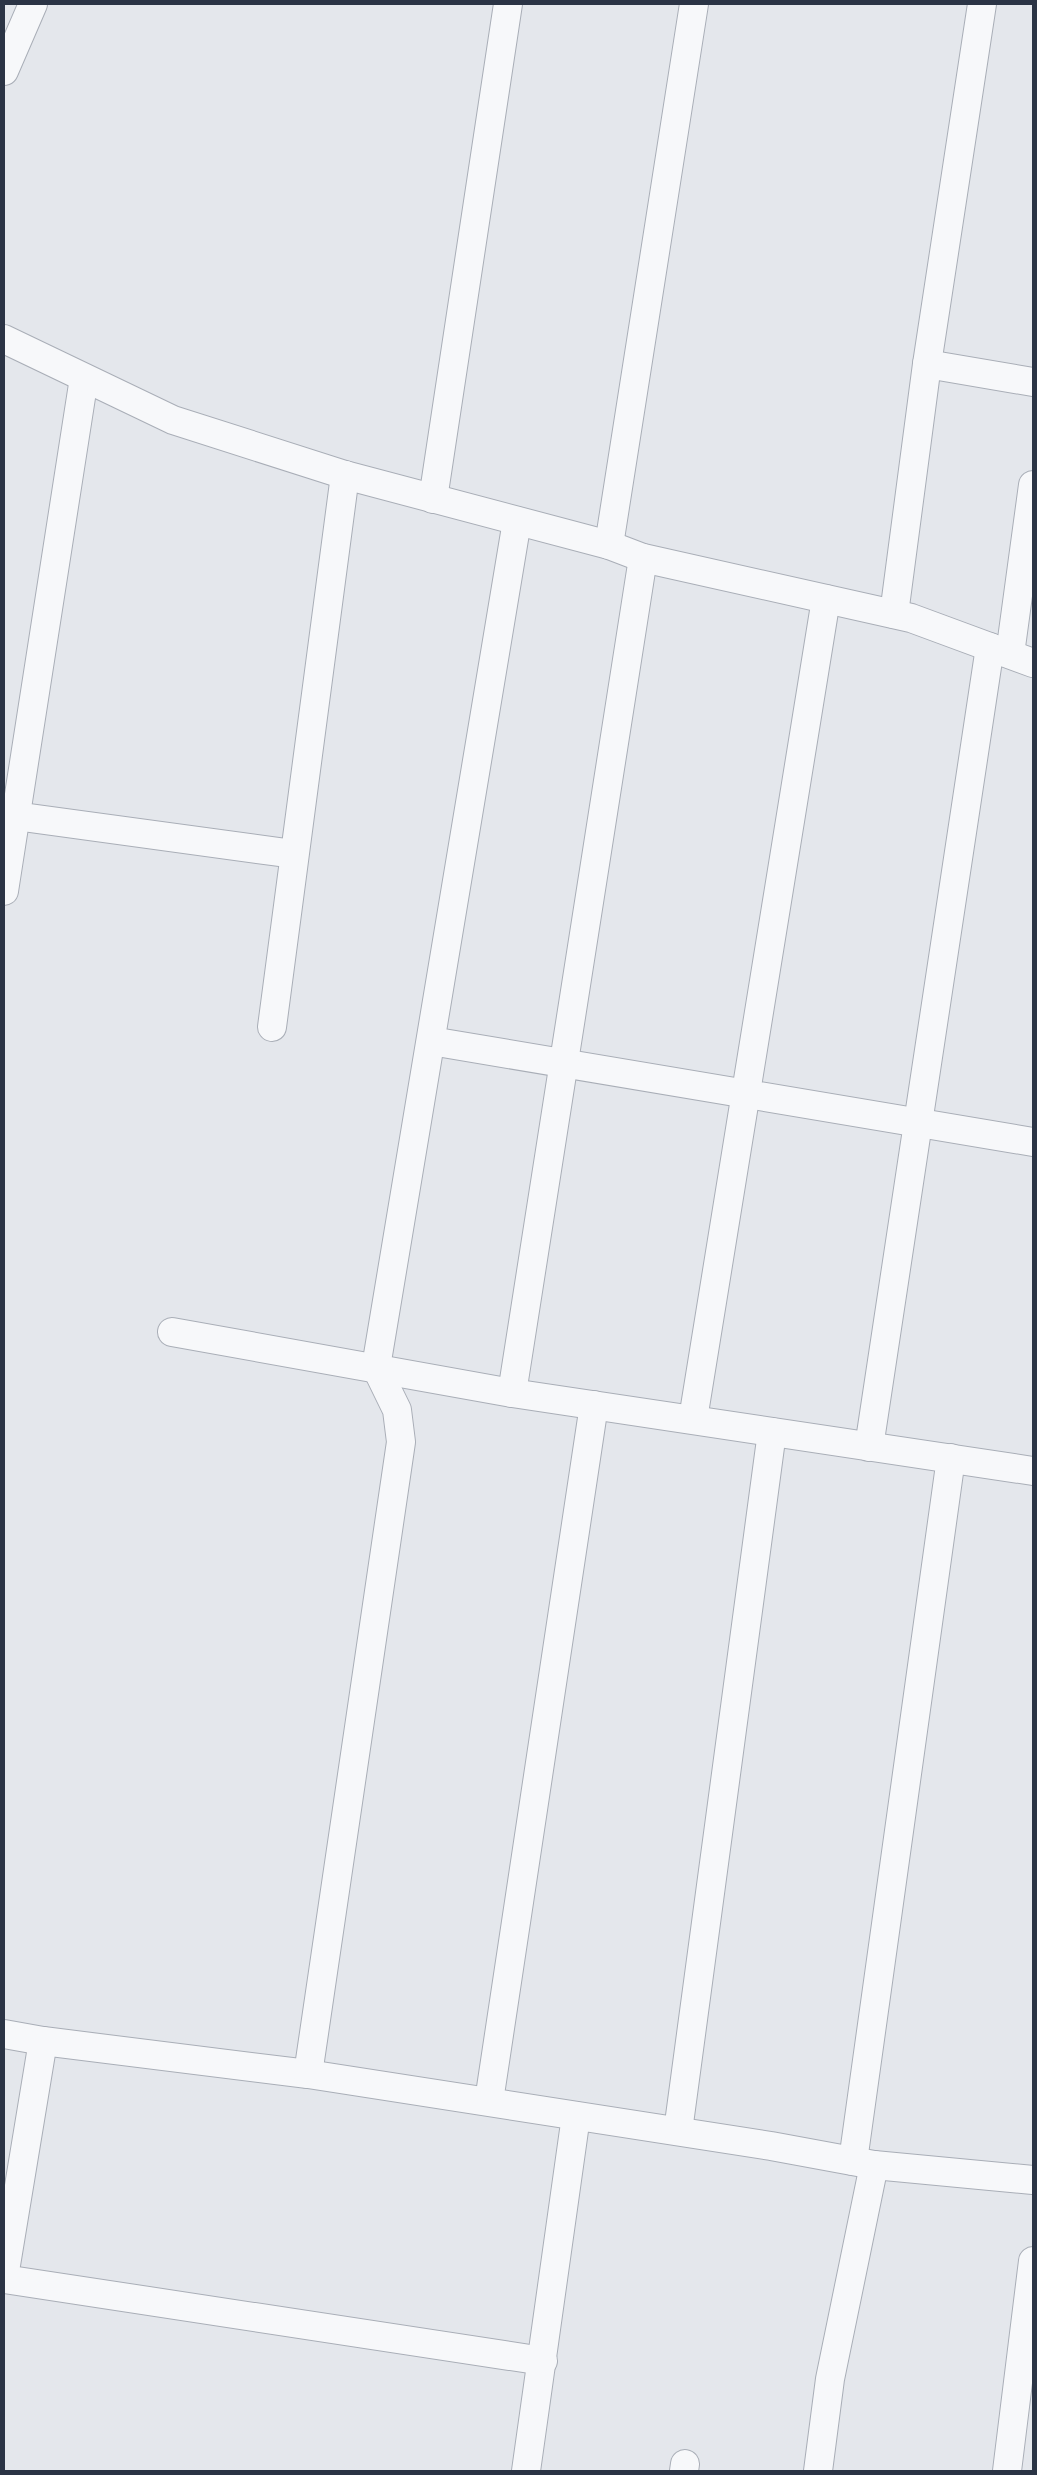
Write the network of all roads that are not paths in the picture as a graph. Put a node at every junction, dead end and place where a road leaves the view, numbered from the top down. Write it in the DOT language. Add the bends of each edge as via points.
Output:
graph roads {
  1 [pos="33,4"];
  2 [pos="508,4"];
  3 [pos="694,4"];
  4 [pos="982,4"];
  5 [pos="4,71"];
  6 [pos="4,339"];
  7 [pos="927,364"];
  8 [pos="84,378"];
  9 [pos="1033,382"];
  10 [pos="345,475"];
  11 [pos="1033,485"];
  12 [pos="433,499"];
  13 [pos="517,521"];
  14 [pos="609,545"];
  15 [pos="642,558"];
  16 [pos="826,599"];
  17 [pos="894,614"];
  18 [pos="1011,655"];
  19 [pos="16,816"];
  20 [pos="294,854"];
  21 [pos="4,891"];
  22 [pos="272,1027"];
  23 [pos="431,1041"];
  24 [pos="562,1063"];
  25 [pos="746,1094"];
  26 [pos="918,1123"];
  27 [pos="1033,1142"];
  28 [pos="172,1332"];
  29 [pos="376,1368"];
  30 [pos="512,1393"];
  31 [pos="594,1405"];
  32 [pos="693,1419"];
  33 [pos="772,1432"];
  34 [pos="870,1447"];
  35 [pos="951,1458"];
  36 [pos="1033,1471"];
  37 [pos="4,2034"];
  38 [pos="43,2041"];
  39 [pos="308,2074"];
  40 [pos="489,2102"];
  41 [pos="576,2116"];
  42 [pos="678,2131"];
  43 [pos="864,2163"];
  44 [pos="1033,2180"];
  45 [pos="7,2235"];
  46 [pos="1033,2261"];
  47 [pos="4,2278"];
  48 [pos="543,2361"];
  49 [pos="526,2471"];
  50 [pos="818,2471"];
  51 [pos="1006,2471"];
  1 -- 5 [label="street"];
  2 -- 12 [label="street"];
  3 -- 14 [label="street"];
  4 -- 7 [label="street"];
  6 -- 8 [label="street"];
  7 -- 9 [label="street"];
  7 -- 17 [label="street"];
  8 -- 10 [label="street" via="173,420"];
  8 -- 19 [label="street"];
  10 -- 12 [label="street"];
  10 -- 20 [label="street"];
  11 -- 18 [label="street"];
  12 -- 13 [label="street"];
  13 -- 14 [label="street"];
  13 -- 23 [label="street"];
  14 -- 15 [label="street"];
  15 -- 16 [label="street"];
  15 -- 24 [label="street"];
  16 -- 17 [label="street"];
  16 -- 25 [label="street"];
  17 -- 18 [label="street"];
  18 -- 26 [label="street"];
  19 -- 20 [label="street"];
  19 -- 21 [label="street"];
  20 -- 22 [label="street"];
  23 -- 24 [label="street"];
  23 -- 29 [label="street"];
  24 -- 25 [label="street"];
  24 -- 30 [label="street"];
  25 -- 26 [label="street"];
  25 -- 32 [label="street"];
  26 -- 27 [label="street"];
  26 -- 34 [label="street"];
  28 -- 29 [label="street"];
  29 -- 30 [label="street"];
  29 -- 39 [label="street" via="397,1410 401,1442"];
  30 -- 31 [label="street"];
  31 -- 32 [label="street"];
  31 -- 40 [label="street"];
  32 -- 33 [label="street"];
  33 -- 34 [label="street"];
  33 -- 42 [label="street"];
  34 -- 35 [label="street"];
  35 -- 36 [label="street"];
  35 -- 43 [label="street"];
  37 -- 38 [label="street"];
  38 -- 39 [label="street"];
  38 -- 45 [label="street"];
  39 -- 40 [label="street"];
  40 -- 41 [label="street"];
  41 -- 42 [label="street"];
  41 -- 48 [label="street"];
  42 -- 43 [label="street"];
  43 -- 44 [label="street"];
  43 -- 50 [label="street"];
  45 -- 47 [label="street"];
  46 -- 51 [label="street"];
  47 -- 48 [label="street"];
  48 -- 49 [label="street"];
}
